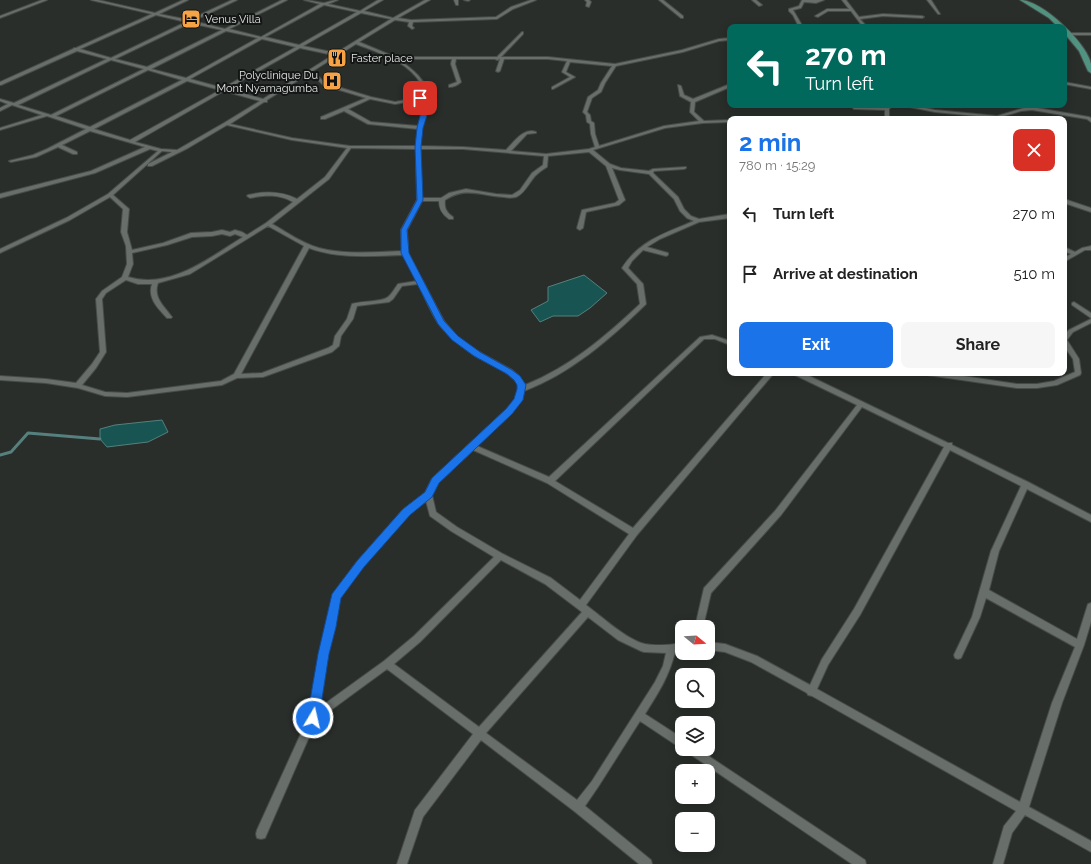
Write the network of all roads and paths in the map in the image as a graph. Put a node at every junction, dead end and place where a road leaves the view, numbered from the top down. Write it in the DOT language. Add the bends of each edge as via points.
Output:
graph roads {
  1 [pos="45,0"];
  2 [pos="93,0"];
  3 [pos="174,0"];
  4 [pos="186,0"];
  5 [pos="235,0"];
  6 [pos="285,0"];
  7 [pos="306,0"];
  8 [pos="336,0"];
  9 [pos="381,0"];
  10 [pos="428,0"];
  11 [pos="534,0"];
  12 [pos="587,0"];
  13 [pos="661,0"];
  14 [pos="754,0"];
  15 [pos="822,0"];
  16 [pos="844,0"];
  17 [pos="929,0"];
  18 [pos="1023,0"];
  19 [pos="182,2"];
  20 [pos="326,4"];
  21 [pos="760,5"];
  22 [pos="588,6"];
  23 [pos="851,10"];
  24 [pos="361,11"];
  25 [pos="482,13"];
  26 [pos="939,13"];
  27 [pos="157,14"];
  28 [pos="817,16"];
  29 [pos="0,17"];
  30 [pos="682,17"];
  31 [pos="922,17"];
  32 [pos="857,18"];
  33 [pos="394,19"];
  34 [pos="487,19"];
  35 [pos="190,21"];
  36 [pos="411,21"];
  37 [pos="799,24"];
  38 [pos="862,24"];
  39 [pos="1058,24"];
  40 [pos="412,28"];
  41 [pos="224,30"];
  42 [pos="1067,31"];
  43 [pos="522,33"];
  44 [pos="1067,33"];
  45 [pos="1091,34"];
  46 [pos="260,38"];
  47 [pos="727,39"];
  48 [pos="357,43"];
  49 [pos="299,46"];
  50 [pos="75,49"];
  51 [pos="338,55"];
  52 [pos="394,58"];
  53 [pos="454,58"];
  54 [pos="111,59"];
  55 [pos="499,59"];
  56 [pos="569,60"];
  57 [pos="615,65"];
  58 [pos="145,69"];
  59 [pos="498,71"];
  60 [pos="1091,71"];
  61 [pos="306,75"];
  62 [pos="187,79"];
  63 [pos="0,84"];
  64 [pos="1067,84"];
  65 [pos="450,86"];
  66 [pos="679,86"];
  67 [pos="727,86"];
  68 [pos="553,88"];
  69 [pos="1091,88"];
  70 [pos="225,90"];
  71 [pos="370,98"];
  72 [pos="428,98"];
  73 [pos="0,100"];
  74 [pos="265,101"];
  75 [pos="693,101"];
  76 [pos="13,105"];
  77 [pos="859,108"];
  78 [pos="918,108"];
  79 [pos="1035,108"];
  80 [pos="344,109"];
  81 [pos="0,110"];
  82 [pos="887,110"];
  83 [pos="47,115"];
  84 [pos="53,116"];
  85 [pos="887,116"];
  86 [pos="979,116"];
  87 [pos="1003,116"];
  88 [pos="323,118"];
  89 [pos="1090,119"];
  90 [pos="727,121"];
  91 [pos="703,122"];
  92 [pos="226,124"];
  93 [pos="90,128"];
  94 [pos="420,128"];
  95 [pos="0,129"];
  96 [pos="534,132"];
  97 [pos="131,142"];
  98 [pos="58,145"];
  99 [pos="150,147"];
  100 [pos="350,147"];
  101 [pos="418,147"];
  102 [pos="598,148"];
  103 [pos="161,150"];
  104 [pos="590,150"];
  105 [pos="178,151"];
  106 [pos="508,151"];
  107 [pos="74,153"];
  108 [pos="546,155"];
  109 [pos="11,161"];
  110 [pos="608,165"];
  111 [pos="684,168"];
  112 [pos="137,173"];
  113 [pos="650,173"];
  114 [pos="110,195"];
  115 [pos="0,196"];
  116 [pos="250,196"];
  117 [pos="442,199"];
  118 [pos="420,200"];
  119 [pos="296,201"];
  120 [pos="1067,202"];
  121 [pos="1091,210"];
  122 [pos="727,216"];
  123 [pos="451,218"];
  124 [pos="698,221"];
  125 [pos="268,224"];
  126 [pos="580,228"];
  127 [pos="247,237"];
  128 [pos="307,246"];
  129 [pos="642,248"];
  130 [pos="1091,248"];
  131 [pos="1067,250"];
  132 [pos="0,251"];
  133 [pos="129,252"];
  134 [pos="405,253"];
  135 [pos="666,254"];
  136 [pos="1076,254"];
  137 [pos="1067,258"];
  138 [pos="125,278"];
  139 [pos="156,282"];
  140 [pos="419,282"];
  141 [pos="1074,304"];
  142 [pos="1091,316"];
  143 [pos="169,317"];
  144 [pos="1091,321"];
  145 [pos="1067,336"];
  146 [pos="727,342"];
  147 [pos="1067,345"];
  148 [pos="236,376"];
  149 [pos="768,376"];
  150 [pos="803,376"];
  151 [pos="948,376"];
  152 [pos="0,378"];
  153 [pos="78,386"];
  154 [pos="522,389"];
  155 [pos="861,404"];
  156 [pos="949,445"];
  157 [pos="471,446"];
  158 [pos="550,481"];
  159 [pos="1025,484"];
  160 [pos="428,494"];
  161 [pos="1091,519"];
  162 [pos="634,533"];
  163 [pos="500,556"];
  164 [pos="984,592"];
  165 [pos="1091,607"];
  166 [pos="584,608"];
  167 [pos="701,620"];
  168 [pos="1080,645"];
  169 [pos="715,647"];
  170 [pos="675,648"];
  171 [pos="671,649"];
  172 [pos="958,655"];
  173 [pos="387,664"];
  174 [pos="811,692"];
  175 [pos="639,715"];
  176 [pos="313,718"];
  177 [pos="479,734"];
  178 [pos="675,739"];
  179 [pos="700,756"];
  180 [pos="578,807"];
  181 [pos="1023,809"];
  182 [pos="261,834"];
  183 [pos="1091,847"];
  184 [pos="402,864"];
  185 [pos="647,864"];
  186 [pos="861,864"];
  187 [pos="998,864"];
  1 -- 29 [label="street"];
  2 -- 27 [label="street"];
  3 -- 19 [label="street"];
  4 -- 19 [label="street"];
  5 -- 35 [label="street"];
  6 -- 41 [label="street"];
  7 -- 20 [label="street"];
  8 -- 20 [label="street"];
  9 -- 24 [label="street"];
  10 -- 33 [label="street"];
  11 -- 34 [label="street" via="512,8 500,17"];
  12 -- 22 [label="street"];
  13 -- 30 [label="street"];
  14 -- 21 [label="street"];
  15 -- 37 [label="street" via="804,1 800,7 791,9"];
  16 -- 23 [label="street"];
  17 -- 26 [label="street"];
  18 -- 39 [label="main road"];
  19 -- 27 [label="street"];
  20 -- 24 [label="street"];
  20 -- 46 [label="street"];
  23 -- 28 [label="street" via="826,10"];
  23 -- 32 [label="street"];
  24 -- 33 [label="street"];
  24 -- 49 [label="street"];
  25 -- 34 [label="street"];
  27 -- 35 [label="street"];
  27 -- 50 [label="street"];
  31 -- 32 [label="street" via="883,15"];
  32 -- 38 [label="street"];
  33 -- 36 [label="street"];
  33 -- 48 [label="street"];
  34 -- 36 [label="street"];
  35 -- 41 [label="street"];
  35 -- 54 [label="street"];
  36 -- 40 [label="street"];
  41 -- 46 [label="street"];
  41 -- 58 [label="street"];
  42 -- 45 [label="street"];
  43 -- 55 [label="street"];
  44 -- 60 [label="main road" via="1082,51"];
  46 -- 49 [label="street"];
  46 -- 62 [label="street"];
  47 -- 57 [label="street"];
  48 -- 51 [label="street"];
  48 -- 52 [label="street"];
  49 -- 51 [label="street"];
  49 -- 70 [label="street"];
  50 -- 54 [label="street"];
  50 -- 63 [label="street"];
  51 -- 61 [label="street"];
  52 -- 53 [label="street"];
  52 -- 72 [label="street" via="423,84"];
  53 -- 55 [label="street"];
  53 -- 65 [label="street" via="453,64 459,82"];
  54 -- 58 [label="street"];
  54 -- 76 [label="street"];
  55 -- 56 [label="street"];
  55 -- 59 [label="street"];
  56 -- 57 [label="street"];
  56 -- 68 [label="street" via="564,72 573,77"];
  57 -- 102 [label="street" via="600,91 590,97 586,107 585,112 592,123"];
  58 -- 62 [label="street"];
  58 -- 84 [label="street"];
  61 -- 71 [label="street" via="318,78 324,84"];
  61 -- 74 [label="street"];
  62 -- 70 [label="street"];
  62 -- 93 [label="street"];
  64 -- 69 [label="street"];
  66 -- 75 [label="street" via="682,96"];
  67 -- 75 [label="street"];
  70 -- 74 [label="street"];
  70 -- 97 [label="street"];
  71 -- 72 [label="street" via="395,103"];
  71 -- 80 [label="street"];
  72 -- 94 [label="street"];
  73 -- 76 [label="street"];
  74 -- 92 [label="street"];
  75 -- 91 [label="street" via="692,112"];
  76 -- 81 [label="street"];
  76 -- 83 [label="street"];
  77 -- 82 [label="street"];
  78 -- 86 [label="street"];
  79 -- 87 [label="street"];
  79 -- 89 [label="street"];
  80 -- 88 [label="street"];
  80 -- 94 [label="street" via="370,123"];
  82 -- 85 [label="street"];
  83 -- 84 [label="street"];
  83 -- 95 [label="street"];
  84 -- 93 [label="street"];
  90 -- 91 [label="street"];
  91 -- 102 [label="street" via="664,127"];
  92 -- 100 [label="street" via="292,139"];
  92 -- 105 [label="street"];
  93 -- 97 [label="street"];
  93 -- 98 [label="street"];
  94 -- 101 [label="street"];
  96 -- 106 [label="street" via="526,133"];
  97 -- 99 [label="street"];
  98 -- 107 [label="street"];
  98 -- 109 [label="street" via="34,156"];
  99 -- 103 [label="street"];
  99 -- 115 [label="street" via="93,172"];
  100 -- 101 [label="street"];
  100 -- 119 [label="street" via="327,178"];
  101 -- 106 [label="street"];
  101 -- 118 [label="street"];
  102 -- 104 [label="street"];
  103 -- 105 [label="street"];
  103 -- 112 [label="street"];
  104 -- 108 [label="street"];
  104 -- 110 [label="street"];
  105 -- 112 [label="street"];
  106 -- 108 [label="street"];
  108 -- 117 [label="street" via="545,166 513,196 458,190"];
  110 -- 113 [label="street"];
  110 -- 126 [label="street" via="622,200 617,204 584,211"];
  111 -- 113 [label="street" via="653,170"];
  112 -- 114 [label="street"];
  113 -- 124 [label="street" via="676,198 689,217"];
  114 -- 132 [label="street" via="68,219"];
  114 -- 133 [label="street" via="126,209 124,232 130,246"];
  116 -- 119 [label="street" via="280,194"];
  117 -- 118 [label="street"];
  117 -- 123 [label="street" via="442,208"];
  118 -- 134 [label="street" via="404,230"];
  119 -- 125 [label="street"];
  120 -- 121 [label="street"];
  122 -- 124 [label="street"];
  124 -- 129 [label="street" via="658,238"];
  125 -- 127 [label="street"];
  125 -- 128 [label="street"];
  127 -- 133 [label="street" via="235,232 191,235"];
  127 -- 139 [label="street" via="188,274"];
  128 -- 134 [label="street" via="353,253"];
  128 -- 148 [label="street"];
  129 -- 135 [label="street"];
  129 -- 154 [label="street" via="625,268 640,284 643,304 577,360 540,382"];
  130 -- 136 [label="street"];
  131 -- 136 [label="street"];
  133 -- 138 [label="street" via="130,264"];
  134 -- 140 [label="street"];
  136 -- 137 [label="street"];
  138 -- 139 [label="street" via="138,282"];
  138 -- 153 [label="street" via="104,292 99,299 103,352"];
  139 -- 143 [label="street" via="152,295"];
  140 -- 148 [label="street" via="400,286 389,299 354,304 350,319 338,336 336,346 330,350 263,376"];
  140 -- 154 [label="street" via="441,322 455,338 477,354 510,372 522,385"];
  141 -- 142 [label="street"];
  144 -- 145 [label="street" via="1071,331"];
  146 -- 158 [label="street" via="707,336 702,338"];
  147 -- 151 [label="street" via="1076,359 1078,373 1055,383 1017,386"];
  148 -- 153 [label="street" via="222,383 127,395 104,394"];
  149 -- 162 [label="street"];
  150 -- 155 [label="street"];
  152 -- 153 [label="street"];
  154 -- 157 [label="street" via="518,400 509,411"];
  155 -- 156 [label="street"];
  155 -- 167 [label="street" via="778,513 707,591"];
  156 -- 159 [label="street"];
  156 -- 174 [label="street" via="857,612 825,662"];
  157 -- 158 [label="street"];
  157 -- 160 [label="street" via="435,480"];
  158 -- 162 [label="street"];
  159 -- 161 [label="street"];
  159 -- 164 [label="street" via="994,551"];
  160 -- 163 [label="street" via="433,514"];
  160 -- 176 [label="street" via="406,512 360,564 336,597"];
  162 -- 166 [label="street"];
  163 -- 166 [label="street" via="548,581"];
  163 -- 173 [label="street" via="417,639"];
  164 -- 168 [label="street"];
  164 -- 172 [label="street" via="976,617"];
  165 -- 168 [label="street"];
  166 -- 171 [label="street" via="621,637 644,648"];
  166 -- 177 [label="street"];
  168 -- 181 [label="street" via="1057,704"];
  169 -- 174 [label="street" via="754,659"];
  170 -- 171 [label="street"];
  171 -- 175 [label="street" via="667,667"];
  173 -- 176 [label="street"];
  173 -- 177 [label="street"];
  174 -- 181 [label="street"];
  175 -- 178 [label="street"];
  175 -- 180 [label="street"];
  176 -- 182 [label="street"];
  177 -- 180 [label="street"];
  177 -- 184 [label="street" via="419,814"];
  179 -- 186 [label="street"];
  180 -- 185 [label="street"];
  181 -- 183 [label="street"];
  181 -- 187 [label="street" via="1008,830"];
}
